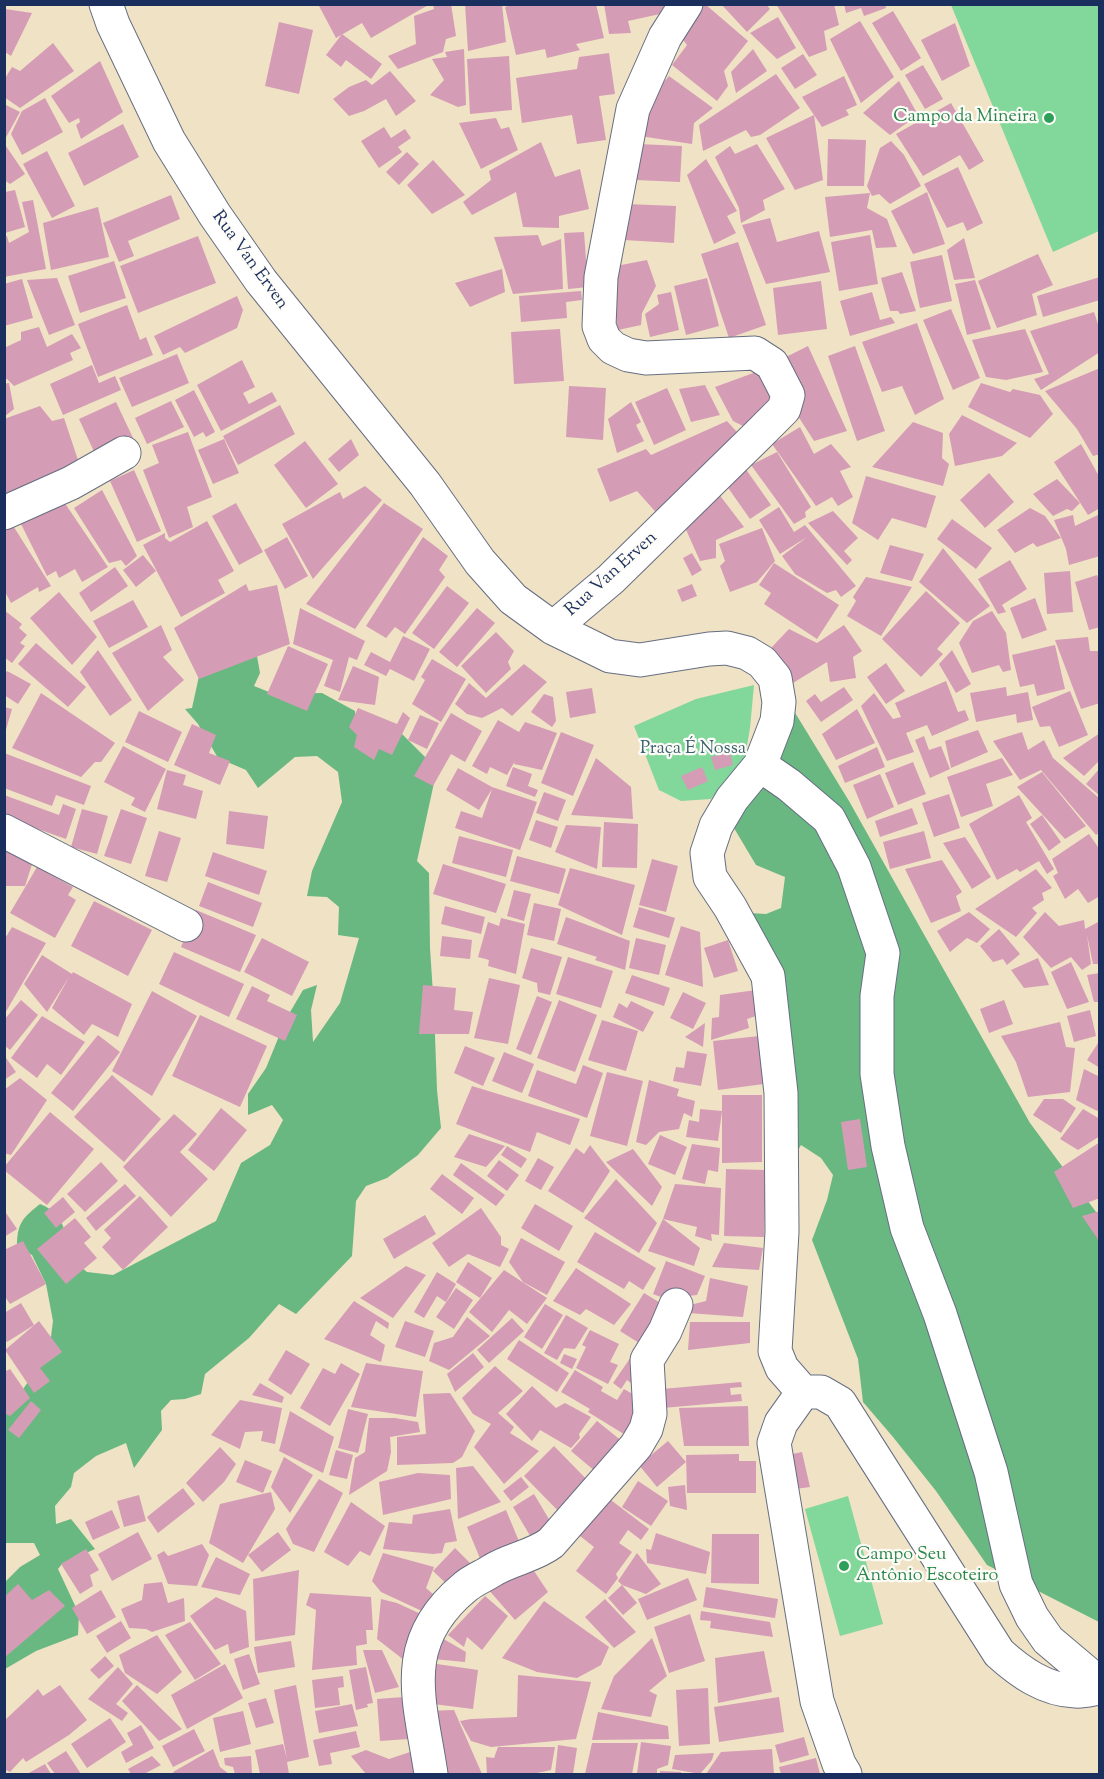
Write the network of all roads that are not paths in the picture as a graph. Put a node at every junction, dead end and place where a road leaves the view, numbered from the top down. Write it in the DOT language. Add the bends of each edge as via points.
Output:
graph roads {
  1 [pos="106,4"];
  2 [pos="686,4"];
  3 [pos="124,453"];
  4 [pos="4,513"];
  5 [pos="553,628"];
  6 [pos="760,765"];
  7 [pos="4,831"];
  8 [pos="186,925"];
  9 [pos="676,1305"];
  10 [pos="803,1392"];
  11 [pos="1100,1686"];
  12 [pos="431,1774"];
  13 [pos="845,1774"];
  1 -- 5 [label="street, Rua Van Erven" via="169,141 261,281 425,484 480,562 513,599"];
  2 -- 5 [label="street, Rua Van Erven" via="665,37 633,109 601,277 599,326 613,348 628,355 646,358 755,353 772,364 788,395 784,409 758,435 610,579"];
  3 -- 4 [label="street"];
  5 -- 6 [label="street" via="610,656 640,660 727,648 762,662 775,678 779,702 777,721"];
  6 -- 10 [label="street" via="726,808 707,854 710,878 768,976 781,1105 782,1232 775,1351 782,1368"];
  6 -- 11 [label="street" via="829,819 854,867 883,953 877,1074 907,1228 940,1314 991,1472 1016,1584 1048,1640"];
  7 -- 8 [label="street"];
  9 -- 12 [label="street" via="647,1360 650,1414 636,1446 551,1543 503,1564 465,1587 428,1630 417,1679"];
  10 -- 11 [label="street" via="821,1392 840,1403 999,1653 1017,1669 1046,1685 1075,1691"];
  10 -- 13 [label="street" via="781,1423 774,1443 817,1701"];
}
